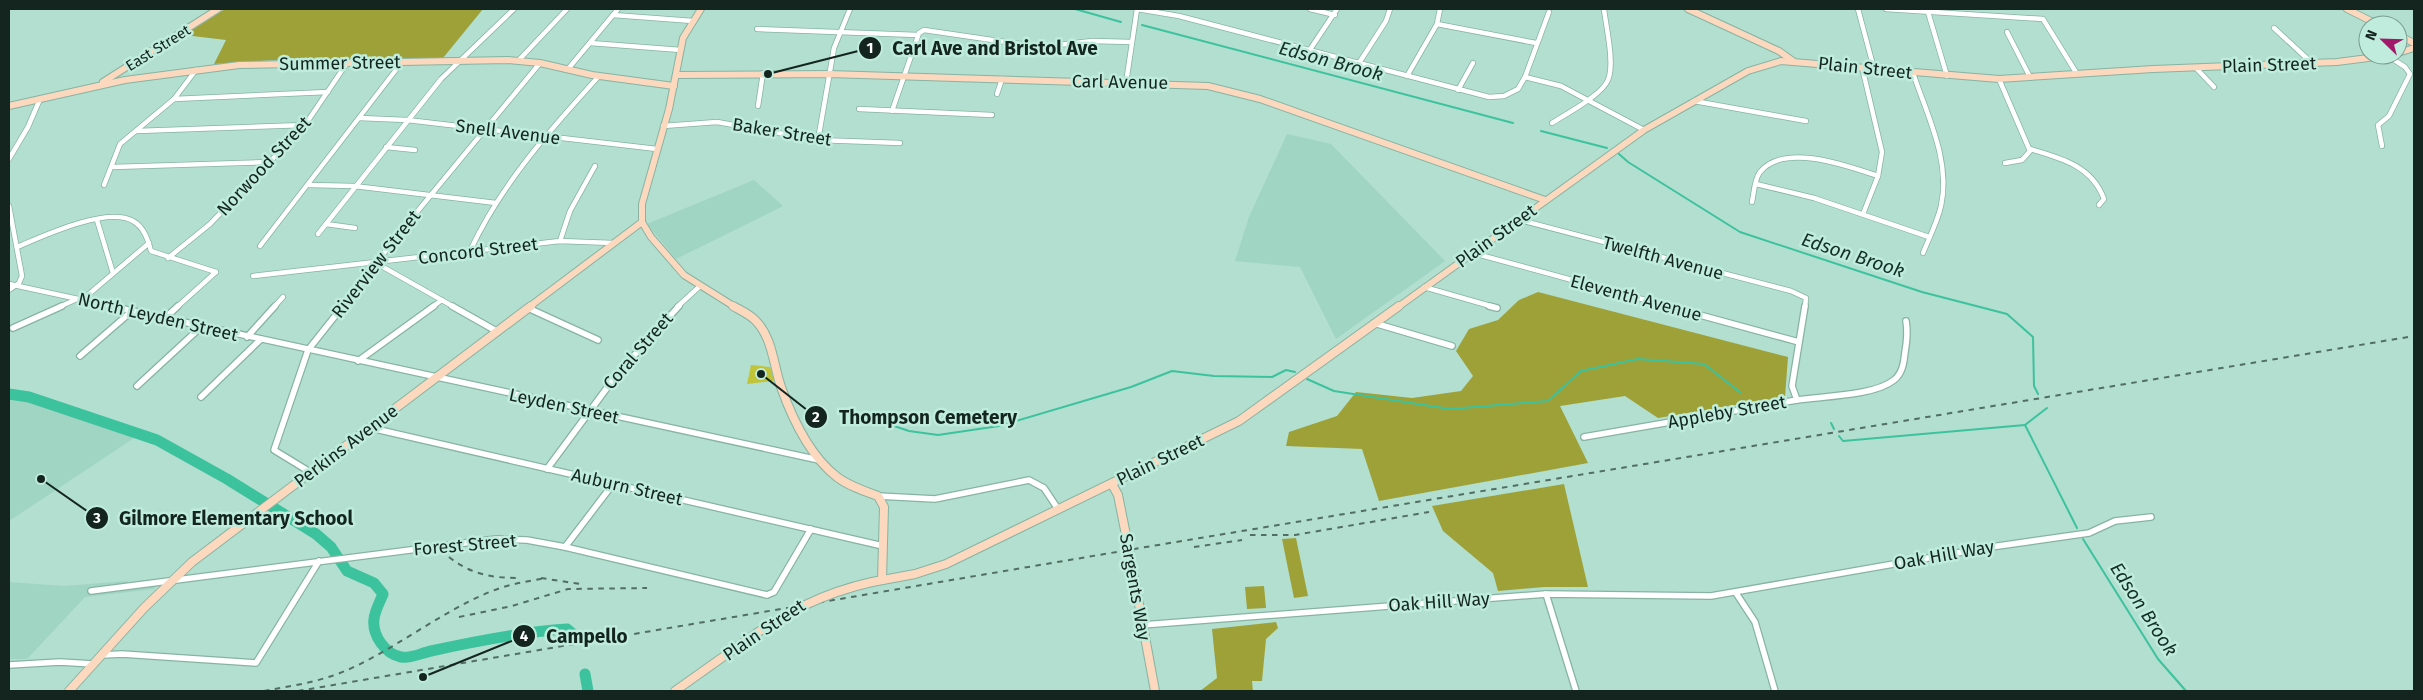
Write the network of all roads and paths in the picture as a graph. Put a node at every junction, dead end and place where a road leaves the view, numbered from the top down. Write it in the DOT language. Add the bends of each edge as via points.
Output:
graph roads {
  1 [pos="218,9"];
  2 [pos="514,9"];
  3 [pos="567,9"];
  4 [pos="618,9"];
  5 [pos="701,9"];
  6 [pos="850,9"];
  7 [pos="1137,9"];
  8 [pos="1310,9"];
  9 [pos="1337,9"];
  10 [pos="1390,9"];
  11 [pos="1440,9"];
  12 [pos="1604,9"];
  13 [pos="1688,9"];
  14 [pos="1858,9"];
  15 [pos="1886,9"];
  16 [pos="2347,9"];
  17 [pos="1549,12"];
  18 [pos="1928,12"];
  19 [pos="613,15"];
  20 [pos="1335,15"];
  21 [pos="2359,15"];
  22 [pos="692,21"];
  23 [pos="1437,24"];
  24 [pos="2274,28"];
  25 [pos="757,30"];
  26 [pos="839,32"];
  27 [pos="2007,32"];
  28 [pos="918,35"];
  29 [pos="1132,42"];
  30 [pos="590,43"];
  31 [pos="1536,43"];
  32 [pos="681,50"];
  33 [pos="1309,51"];
  34 [pos="2358,58"];
  35 [pos="458,61"];
  36 [pos="518,61"];
  37 [pos="1792,61"];
  38 [pos="402,62"];
  39 [pos="347,63"];
  40 [pos="540,63"];
  41 [pos="1359,63"];
  42 [pos="1473,63"];
  43 [pos="2312,63"];
  44 [pos="2402,65"];
  45 [pos="1862,68"];
  46 [pos="2196,68"];
  47 [pos="568,69"];
  48 [pos="1874,69"];
  49 [pos="196,70"];
  50 [pos="763,73"];
  51 [pos="1913,73"];
  52 [pos="829,74"];
  53 [pos="2077,74"];
  54 [pos="676,75"];
  55 [pos="599,76"];
  56 [pos="904,76"];
  57 [pos="1407,76"];
  58 [pos="1948,76"];
  59 [pos="1525,77"];
  60 [pos="2030,77"];
  61 [pos="1002,79"];
  62 [pos="1999,79"];
  63 [pos="1126,83"];
  64 [pos="98,86"];
  65 [pos="674,86"];
  66 [pos="2214,87"];
  67 [pos="1458,90"];
  68 [pos="328,92"];
  69 [pos="997,94"];
  70 [pos="40,99"];
  71 [pos="174,99"];
  72 [pos="1587,100"];
  73 [pos="1694,101"];
  74 [pos="9,106"];
  75 [pos="758,106"];
  76 [pos="860,109"];
  77 [pos="892,111"];
  78 [pos="992,115"];
  79 [pos="359,118"];
  80 [pos="407,120"];
  81 [pos="1806,121"];
  82 [pos="1552,123"];
  83 [pos="305,125"];
  84 [pos="664,126"];
  85 [pos="486,130"];
  86 [pos="1644,130"];
  87 [pos="138,131"];
  88 [pos="545,136"];
  89 [pos="818,140"];
  90 [pos="900,143"];
  91 [pos="2382,146"];
  92 [pos="386,147"];
  93 [pos="2030,149"];
  94 [pos="415,150"];
  95 [pos="657,150"];
  96 [pos="9,159"];
  97 [pos="271,162"];
  98 [pos="2006,163"];
  99 [pos="594,166"];
  100 [pos="113,167"];
  101 [pos="1878,176"];
  102 [pos="1756,184"];
  103 [pos="104,185"];
  104 [pos="309,185"];
  105 [pos="354,186"];
  106 [pos="430,196"];
  107 [pos="1545,200"];
  108 [pos="1752,202"];
  109 [pos="496,203"];
  110 [pos="2099,205"];
  111 [pos="9,206"];
  112 [pos="1862,214"];
  113 [pos="97,220"];
  114 [pos="1520,220"];
  115 [pos="10,221"];
  116 [pos="642,222"];
  117 [pos="326,224"];
  118 [pos="355,228"];
  119 [pos="318,234"];
  120 [pos="1930,237"];
  121 [pos="560,241"];
  122 [pos="149,243"];
  123 [pos="613,243"];
  124 [pos="260,246"];
  125 [pos="17,247"];
  126 [pos="470,252"];
  127 [pos="1473,253"];
  128 [pos="1924,253"];
  129 [pos="168,258"];
  130 [pos="376,263"];
  131 [pos="113,273"];
  132 [pos="253,276"];
  133 [pos="9,284"];
  134 [pos="15,285"];
  135 [pos="700,286"];
  136 [pos="1424,288"];
  137 [pos="9,290"];
  138 [pos="283,297"];
  139 [pos="1806,298"];
  140 [pos="80,299"];
  141 [pos="442,300"];
  142 [pos="528,308"];
  143 [pos="1497,308"];
  144 [pos="132,311"];
  145 [pos="165,318"];
  146 [pos="1906,321"];
  147 [pos="1374,323"];
  148 [pos="202,326"];
  149 [pos="12,328"];
  150 [pos="498,332"];
  151 [pos="247,338"];
  152 [pos="260,340"];
  153 [pos="598,340"];
  154 [pos="1799,342"];
  155 [pos="1452,346"];
  156 [pos="308,350"];
  157 [pos="80,356"];
  158 [pos="358,361"];
  159 [pos="436,378"];
  160 [pos="137,386"];
  161 [pos="201,397"];
  162 [pos="1797,400"];
  163 [pos="588,411"];
  164 [pos="370,428"];
  165 [pos="1584,437"];
  166 [pos="820,461"];
  167 [pos="547,469"];
  168 [pos="310,472"];
  169 [pos="614,484"];
  170 [pos="1112,484"];
  171 [pos="878,496"];
  172 [pos="1058,509"];
  173 [pos="2151,517"];
  174 [pos="811,529"];
  175 [pos="882,546"];
  176 [pos="565,547"];
  177 [pos="318,561"];
  178 [pos="882,580"];
  179 [pos="169,582"];
  180 [pos="91,591"];
  181 [pos="1736,593"];
  182 [pos="1546,594"];
  183 [pos="1142,625"];
  184 [pos="102,655"];
  185 [pos="94,664"];
  186 [pos="9,665"];
  187 [pos="69,691"];
  188 [pos="675,691"];
  189 [pos="1155,691"];
  190 [pos="1576,691"];
  191 [pos="1775,691"];
  1 -- 64 [label="street, East Street"];
  2 -- 35 [label="street"];
  3 -- 36 [label="street"];
  4 -- 19 [label="street"];
  5 -- 22 [label="street"];
  6 -- 26 [label="street"];
  7 -- 29 [label="street"];
  7 -- 33 [label="street" via="1179,16"];
  8 -- 20 [label="street"];
  9 -- 20 [label="street"];
  10 -- 41 [label="street" via="1386,21"];
  11 -- 23 [label="street"];
  12 -- 72 [label="street" via="1610,74 1601,89"];
  13 -- 37 [label="street" via="1779,51"];
  14 -- 48 [label="street"];
  15 -- 18 [label="street"];
  16 -- 21 [label="street"];
  17 -- 31 [label="street"];
  18 -- 53 [label="street" via="2043,19"];
  18 -- 58 [label="street"];
  19 -- 22 [label="street"];
  19 -- 30 [label="street"];
  20 -- 33 [label="street"];
  22 -- 32 [label="street"];
  23 -- 31 [label="street"];
  23 -- 57 [label="street"];
  24 -- 43 [label="street"];
  25 -- 26 [label="street"];
  26 -- 28 [label="street"];
  26 -- 52 [label="street"];
  27 -- 60 [label="street"];
  28 -- 29 [label="street" via="927,30 1041,47 1092,41"];
  28 -- 56 [label="street"];
  29 -- 63 [label="street"];
  30 -- 32 [label="street"];
  30 -- 47 [label="street"];
  31 -- 59 [label="street"];
  32 -- 54 [label="street"];
  33 -- 41 [label="street"];
  34 -- 43 [label="street, Plain Street"];
  35 -- 36 [label="street, Summer Street"];
  35 -- 38 [label="street, Summer Street"];
  35 -- 80 [label="street"];
  36 -- 40 [label="street, Summer Street"];
  37 -- 45 [label="street, Plain Street"];
  37 -- 73 [label="street, Plain Street" via="1753,69"];
  38 -- 39 [label="street, Summer Street"];
  38 -- 79 [label="street"];
  39 -- 49 [label="street, Summer Street" via="256,64"];
  39 -- 68 [label="street, Norwood Street"];
  40 -- 47 [label="street, Summer Street"];
  40 -- 85 [label="street, Riverview Street"];
  41 -- 57 [label="street"];
  42 -- 67 [label="street"];
  43 -- 46 [label="street, Plain Street"];
  44 -- 91 [label="street" via="2410,74 2388,116 2378,125"];
  45 -- 48 [label="street, Plain Street"];
  45 -- 101 [label="street" via="1880,142"];
  46 -- 53 [label="street, Plain Street"];
  46 -- 66 [label="street"];
  47 -- 55 [label="street, Summer Street"];
  48 -- 51 [label="street, Plain Street"];
  49 -- 64 [label="street, Summer Street"];
  49 -- 71 [label="street"];
  50 -- 52 [label="street, Carl Avenue"];
  50 -- 54 [label="street, Carl Avenue"];
  50 -- 75 [label="street"];
  51 -- 58 [label="street, Plain Street"];
  51 -- 120 [label="street" via="1936,136 1941,163 1942,198"];
  52 -- 56 [label="street, Carl Avenue"];
  52 -- 89 [label="street"];
  53 -- 60 [label="street, Plain Street"];
  54 -- 65 [label="street"];
  55 -- 65 [label="street, Summer Street"];
  55 -- 88 [label="street"];
  56 -- 61 [label="street, Carl Avenue"];
  56 -- 77 [label="street"];
  57 -- 67 [label="street"];
  58 -- 62 [label="street, Plain Street"];
  59 -- 67 [label="street" via="1518,90 1504,96 1489,97"];
  59 -- 72 [label="street" via="1556,84"];
  60 -- 62 [label="street, Plain Street"];
  61 -- 63 [label="street, Carl Avenue"];
  61 -- 69 [label="street"];
  62 -- 93 [label="street"];
  63 -- 107 [label="street, Carl Avenue" via="1191,84 1243,93"];
  64 -- 70 [label="street, Summer Street"];
  65 -- 84 [label="street"];
  68 -- 71 [label="street"];
  68 -- 83 [label="street, Norwood Street"];
  70 -- 74 [label="street, Summer Street"];
  70 -- 96 [label="street"];
  71 -- 87 [label="street"];
  72 -- 82 [label="street"];
  72 -- 86 [label="street"];
  73 -- 81 [label="street"];
  73 -- 86 [label="street, Plain Street"];
  76 -- 77 [label="street"];
  77 -- 78 [label="street"];
  79 -- 80 [label="street, Snell Avenue"];
  79 -- 104 [label="street"];
  80 -- 85 [label="street, Snell Avenue"];
  80 -- 92 [label="street"];
  83 -- 87 [label="street"];
  83 -- 97 [label="street, Norwood Street"];
  84 -- 89 [label="street, Baker Street" via="717,122"];
  84 -- 95 [label="street"];
  85 -- 88 [label="street, Snell Avenue"];
  85 -- 106 [label="street, Riverview Street"];
  86 -- 107 [label="street, Plain Street"];
  87 -- 100 [label="street" via="120,144"];
  88 -- 95 [label="street, Snell Avenue"];
  88 -- 109 [label="street"];
  89 -- 90 [label="street, Baker Street"];
  92 -- 94 [label="street"];
  92 -- 105 [label="street"];
  93 -- 98 [label="street" via="2022,160"];
  93 -- 110 [label="street" via="2075,165 2094,177 2104,199"];
  95 -- 116 [label="street" via="642,204"];
  97 -- 100 [label="street"];
  97 -- 129 [label="street, Norwood Street" via="210,224"];
  99 -- 121 [label="street" via="570,211"];
  100 -- 103 [label="street"];
  101 -- 102 [label="street" via="1845,166 1795,158 1765,166 1759,172"];
  101 -- 112 [label="street"];
  102 -- 108 [label="street"];
  102 -- 112 [label="street"];
  104 -- 105 [label="street"];
  104 -- 124 [label="street"];
  105 -- 106 [label="street"];
  105 -- 117 [label="street"];
  106 -- 109 [label="street"];
  106 -- 130 [label="street, Riverview Street"];
  107 -- 114 [label="street, Plain Street"];
  109 -- 126 [label="street" via="480,226"];
  111 -- 115 [label="street"];
  112 -- 120 [label="street"];
  113 -- 122 [label="street" via="117,217 131,220 140,226"];
  113 -- 125 [label="street"];
  113 -- 131 [label="street"];
  114 -- 127 [label="street, Plain Street"];
  114 -- 139 [label="street, Twelfth Avenue" via="1790,291"];
  115 -- 125 [label="street"];
  116 -- 123 [label="street, Perkins Avenue"];
  116 -- 135 [label="street" via="676,268"];
  117 -- 118 [label="street"];
  117 -- 119 [label="street"];
  120 -- 128 [label="street"];
  121 -- 123 [label="street, Concord Street"];
  121 -- 126 [label="street, Concord Street"];
  122 -- 129 [label="street" via="151,252"];
  122 -- 131 [label="street"];
  123 -- 142 [label="street, Perkins Avenue"];
  125 -- 134 [label="street" via="22,276"];
  126 -- 130 [label="street, Concord Street"];
  127 -- 136 [label="street, Plain Street"];
  127 -- 154 [label="street, Eleventh Avenue"];
  129 -- 145 [label="street" via="216,272"];
  130 -- 132 [label="street, Concord Street"];
  130 -- 141 [label="street"];
  130 -- 156 [label="street, Riverview Street"];
  131 -- 140 [label="street"];
  133 -- 134 [label="street, North Leyden Street"];
  134 -- 137 [label="street"];
  134 -- 140 [label="street, North Leyden Street"];
  135 -- 163 [label="street, Coral Street" via="629,359"];
  135 -- 166 [label="street" via="755,320 762,329 769,340 780,385 792,416"];
  136 -- 143 [label="street"];
  136 -- 147 [label="street, Plain Street"];
  138 -- 151 [label="street"];
  139 -- 154 [label="street, Appleby Street"];
  140 -- 144 [label="street, North Leyden Street"];
  140 -- 149 [label="street"];
  141 -- 150 [label="street"];
  141 -- 158 [label="street"];
  142 -- 150 [label="street, Perkins Avenue"];
  142 -- 153 [label="street"];
  144 -- 145 [label="street, North Leyden Street"];
  144 -- 157 [label="street"];
  145 -- 148 [label="street, North Leyden Street"];
  146 -- 162 [label="street" via="1905,356 1895,379 1879,387"];
  147 -- 155 [label="street"];
  147 -- 170 [label="street, Plain Street" via="1243,418"];
  148 -- 151 [label="street, North Leyden Street"];
  148 -- 160 [label="street"];
  150 -- 159 [label="street, Perkins Avenue"];
  151 -- 152 [label="street, North Leyden Street"];
  152 -- 156 [label="street, North Leyden Street"];
  152 -- 161 [label="street"];
  154 -- 162 [label="street, Appleby Street" via="1792,386"];
  156 -- 158 [label="street, Leyden Street"];
  156 -- 168 [label="street, Riverview Street" via="274,450"];
  158 -- 159 [label="street, Leyden Street"];
  159 -- 163 [label="street, Leyden Street"];
  159 -- 164 [label="street, Perkins Avenue"];
  162 -- 165 [label="street, Appleby Street"];
  163 -- 166 [label="street, Leyden Street"];
  163 -- 167 [label="street, Coral Street"];
  164 -- 167 [label="street, Auburn Street"];
  164 -- 168 [label="street, Perkins Avenue"];
  166 -- 171 [label="street" via="837,477"];
  167 -- 169 [label="street, Auburn Street"];
  168 -- 179 [label="street, Perkins Avenue"];
  169 -- 174 [label="street, Auburn Street"];
  169 -- 176 [label="street"];
  170 -- 172 [label="street, Plain Street"];
  170 -- 183 [label="street, Sargents Way, bridge" via="1118,495"];
  171 -- 172 [label="street" via="935,498 1028,480 1044,488"];
  171 -- 175 [label="street" via="884,507"];
  172 -- 178 [label="street, Plain Street" via="940,566"];
  173 -- 181 [label="street, Oak Hill Way" via="2115,521 2089,533 1991,546"];
  174 -- 175 [label="street, Auburn Street"];
  174 -- 176 [label="street, Forest Street" via="774,592 767,595"];
  175 -- 178 [label="street"];
  176 -- 177 [label="street, Forest Street" via="527,540 496,539"];
  177 -- 179 [label="street, Forest Street"];
  177 -- 184 [label="street" via="256,663"];
  178 -- 188 [label="street, Plain Street, bridge" via="842,588 787,611"];
  179 -- 180 [label="street, Forest Street"];
  179 -- 184 [label="street, Perkins Avenue"];
  181 -- 182 [label="street, Oak Hill Way" via="1710,596"];
  181 -- 191 [label="street" via="1754,622"];
  182 -- 183 [label="street, Oak Hill Way"];
  182 -- 190 [label="street"];
  183 -- 189 [label="street, Sargents Way"];
  184 -- 185 [label="street, Perkins Avenue"];
  185 -- 186 [label="street"];
  185 -- 187 [label="street, Perkins Avenue"];
}
